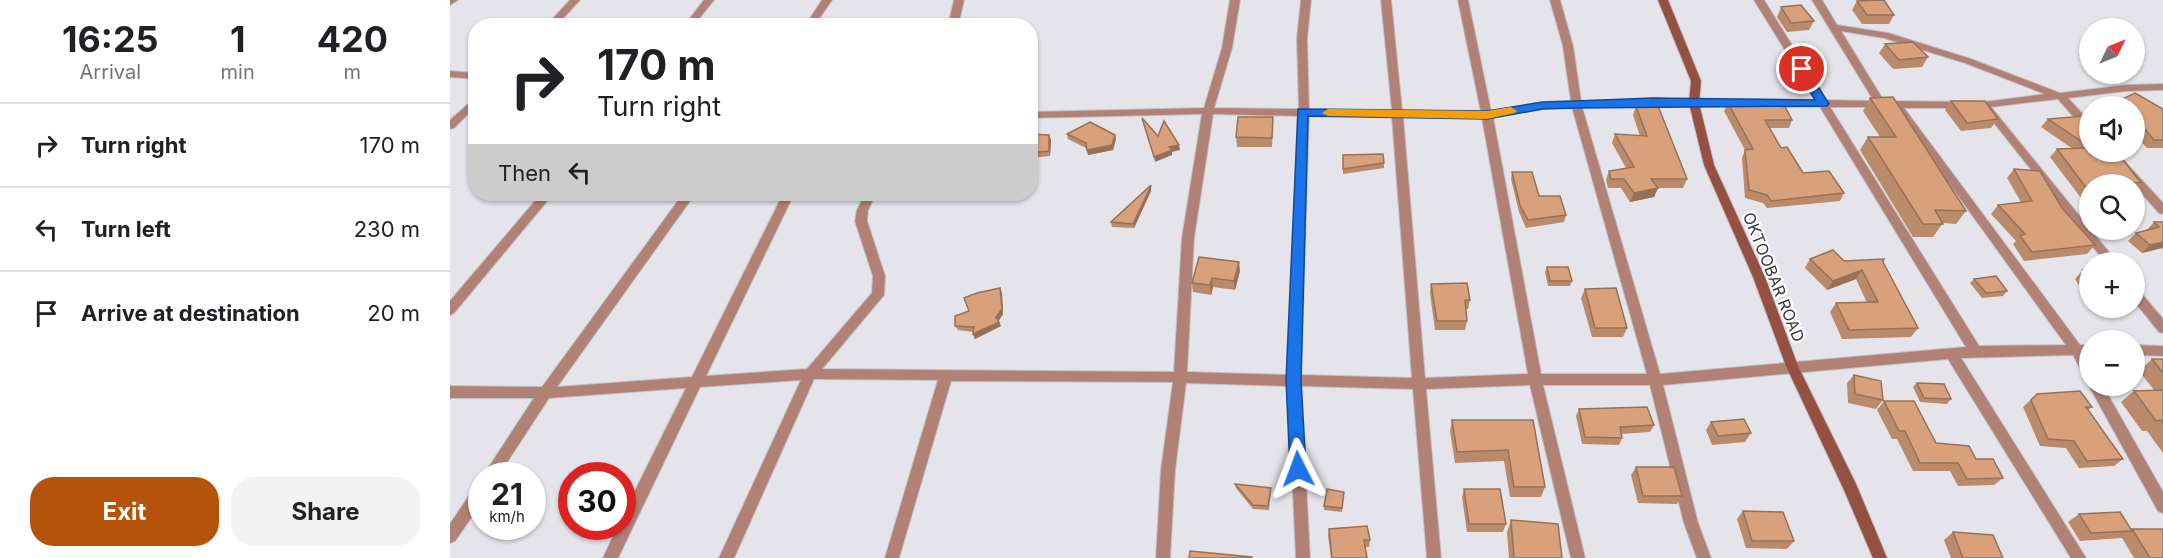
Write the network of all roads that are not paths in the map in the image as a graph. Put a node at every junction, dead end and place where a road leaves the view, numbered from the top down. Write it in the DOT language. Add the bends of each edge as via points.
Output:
graph roads {
  1 [pos="575,0"];
  2 [pos="710,0"];
  3 [pos="827,0"];
  4 [pos="959,0"];
  5 [pos="1235,0"];
  6 [pos="1306,0"];
  7 [pos="1386,0"];
  8 [pos="1463,0"];
  9 [pos="1555,0"];
  10 [pos="1663,0"];
  11 [pos="1759,0"];
  12 [pos="1817,0"];
  13 [pos="558,18"];
  14 [pos="695,18"];
  15 [pos="815,18"];
  16 [pos="955,18"];
  17 [pos="1833,27"];
  18 [pos="450,74"];
  19 [pos="468,75"];
  20 [pos="2163,87"];
  21 [pos="2061,98"];
  22 [pos="1694,103"];
  23 [pos="1576,104"];
  24 [pos="1823,104"];
  25 [pos="1882,105"];
  26 [pos="1897,105"];
  27 [pos="1984,105"];
  28 [pos="468,108"];
  29 [pos="1208,111"];
  30 [pos="1302,112"];
  31 [pos="1398,114"];
  32 [pos="1038,115"];
  33 [pos="1487,115"];
  34 [pos="2079,117"];
  35 [pos="450,126"];
  36 [pos="2119,162"];
  37 [pos="541,201"];
  38 [pos="684,201"];
  39 [pos="784,201"];
  40 [pos="867,201"];
  41 [pos="2163,210"];
  42 [pos="2102,252"];
  43 [pos="2145,306"];
  44 [pos="450,310"];
  45 [pos="2163,328"];
  46 [pos="2079,345"];
  47 [pos="2079,350"];
  48 [pos="1975,351"];
  49 [pos="2145,351"];
  50 [pos="2163,351"];
  51 [pos="1951,353"];
  52 [pos="1792,366"];
  53 [pos="810,374"];
  54 [pos="946,375"];
  55 [pos="1180,377"];
  56 [pos="1535,379"];
  57 [pos="1294,380"];
  58 [pos="1655,380"];
  59 [pos="694,382"];
  60 [pos="1417,384"];
  61 [pos="450,392"];
  62 [pos="546,393"];
  63 [pos="2102,396"];
  64 [pos="499,462"];
  65 [pos="2163,506"];
  66 [pos="468,510"];
  67 [pos="450,536"];
  68 [pos="610,558"];
  69 [pos="726,558"];
  70 [pos="892,558"];
  71 [pos="1163,558"];
  72 [pos="1303,558"];
  73 [pos="1434,558"];
  74 [pos="1578,558"];
  75 [pos="1704,558"];
  76 [pos="1880,558"];
  77 [pos="2079,558"];
  1 -- 13 [label="street"];
  2 -- 14 [label="street"];
  3 -- 15 [label="street"];
  4 -- 16 [label="street"];
  5 -- 29 [label="street" via="1227,48"];
  6 -- 30 [label="street"];
  7 -- 31 [label="street"];
  8 -- 33 [label="street"];
  9 -- 23 [label="street" via="1568,46"];
  10 -- 22 [label="street, OKTOOBAR ROAD" via="1696,81"];
  11 -- 24 [label="street"];
  12 -- 17 [label="street"];
  17 -- 21 [label="street" via="1886,35 1968,61"];
  17 -- 25 [label="street"];
  18 -- 19 [label="street"];
  20 -- 21 [label="street"];
  21 -- 27 [label="street"];
  21 -- 34 [label="street"];
  22 -- 23 [label="street"];
  22 -- 24 [label="street"];
  22 -- 52 [label="street, OKTOOBAR ROAD" via="1709,165 1759,277"];
  23 -- 33 [label="street" via="1543,105"];
  23 -- 58 [label="street"];
  24 -- 25 [label="street"];
  24 -- 48 [label="street"];
  25 -- 26 [label="street"];
  26 -- 27 [label="street"];
  26 -- 46 [label="street"];
  27 -- 42 [label="street"];
  28 -- 35 [label="street"];
  29 -- 30 [label="street"];
  29 -- 32 [label="street"];
  29 -- 55 [label="street" via="1188,238"];
  30 -- 31 [label="street"];
  30 -- 57 [label="street"];
  31 -- 33 [label="street"];
  31 -- 60 [label="street"];
  33 -- 56 [label="street"];
  36 -- 41 [label="street"];
  37 -- 44 [label="street"];
  38 -- 62 [label="street"];
  39 -- 59 [label="street"];
  40 -- 53 [label="street" via="861,223 879,273 878,296"];
  43 -- 45 [label="street"];
  47 -- 48 [label="street"];
  48 -- 51 [label="street"];
  49 -- 50 [label="street"];
  51 -- 52 [label="street"];
  51 -- 77 [label="street"];
  52 -- 58 [label="street"];
  52 -- 76 [label="street, OKTOOBAR ROAD"];
  53 -- 54 [label="street"];
  53 -- 59 [label="street"];
  53 -- 69 [label="street"];
  54 -- 55 [label="street"];
  54 -- 70 [label="street"];
  55 -- 57 [label="street"];
  55 -- 71 [label="street" via="1168,470"];
  56 -- 58 [label="street"];
  56 -- 60 [label="street"];
  56 -- 74 [label="street"];
  57 -- 60 [label="street"];
  57 -- 72 [label="street"];
  58 -- 75 [label="street" via="1691,523"];
  59 -- 62 [label="street"];
  59 -- 68 [label="street"];
  60 -- 73 [label="street"];
  61 -- 62 [label="street"];
  62 -- 64 [label="street"];
  63 -- 65 [label="street"];
  66 -- 67 [label="street"];
}
